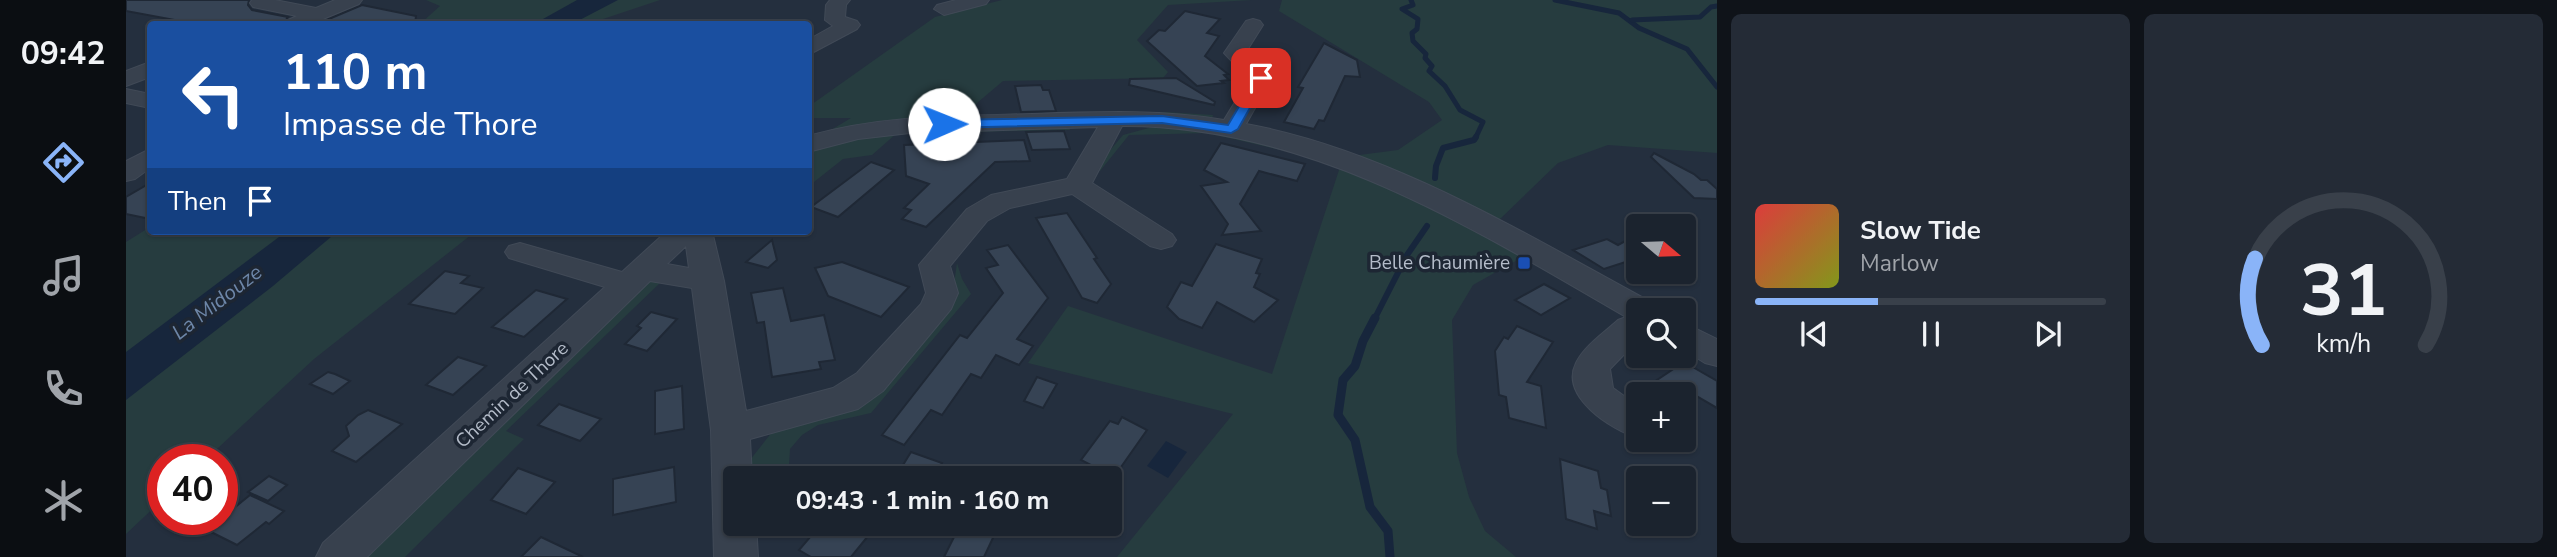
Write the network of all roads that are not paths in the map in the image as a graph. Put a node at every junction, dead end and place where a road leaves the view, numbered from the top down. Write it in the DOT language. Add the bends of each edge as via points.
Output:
graph roads {
  1 [pos="352,0"];
  2 [pos="840,0"];
  3 [pos="979,0"];
  4 [pos="260,3"];
  5 [pos="944,9"];
  6 [pos="317,15"];
  7 [pos="302,21"];
  8 [pos="850,25"];
  9 [pos="1253,25"];
  10 [pos="812,47"];
  11 [pos="812,62"];
  12 [pos="147,70"];
  13 [pos="126,79"];
  14 [pos="126,96"];
  15 [pos="147,100"];
  16 [pos="1108,120"];
  17 [pos="1231,129"];
  18 [pos="812,143"];
  19 [pos="147,159"];
  20 [pos="126,173"];
  21 [pos="1077,185"];
  22 [pos="680,235"];
  23 [pos="699,235"];
  24 [pos="1161,240"];
  25 [pos="520,252"];
  26 [pos="637,277"];
  27 [pos="708,281"];
  28 [pos="1626,303"];
  29 [pos="1626,332"];
  30 [pos="1696,342"];
  31 [pos="1717,354"];
  32 [pos="1626,417"];
  33 [pos="730,430"];
  34 [pos="338,557"];
  35 [pos="736,557"];
  1 -- 6 [label="street"];
  2 -- 8 [label="street" via="835,20"];
  3 -- 5 [label="street"];
  4 -- 6 [label="street"];
  6 -- 7 [label="street"];
  8 -- 10 [label="street"];
  8 -- 11 [label="street"];
  9 -- 17 [label="street" via="1236,53 1261,78"];
  12 -- 13 [label="street"];
  14 -- 15 [label="street"];
  16 -- 17 [label="street" via="1162,120"];
  16 -- 18 [label="street" via="890,127"];
  16 -- 21 [label="street" via="1104,142"];
  17 -- 28 [label="street" via="1366,168"];
  19 -- 20 [label="street"];
  21 -- 24 [label="street"];
  21 -- 33 [label="street" via="1001,201 977,215 934,265 942,293 935,309 870,382 845,399"];
  22 -- 26 [label="street, Chemin de Thore"];
  23 -- 27 [label="street"];
  25 -- 26 [label="street"];
  26 -- 27 [label="street"];
  26 -- 34 [label="street, Chemin de Thore"];
  27 -- 33 [label="street"];
  29 -- 32 [label="street" via="1592,366 1591,382 1600,401"];
  30 -- 31 [label="street"];
  33 -- 35 [label="street"];
}
